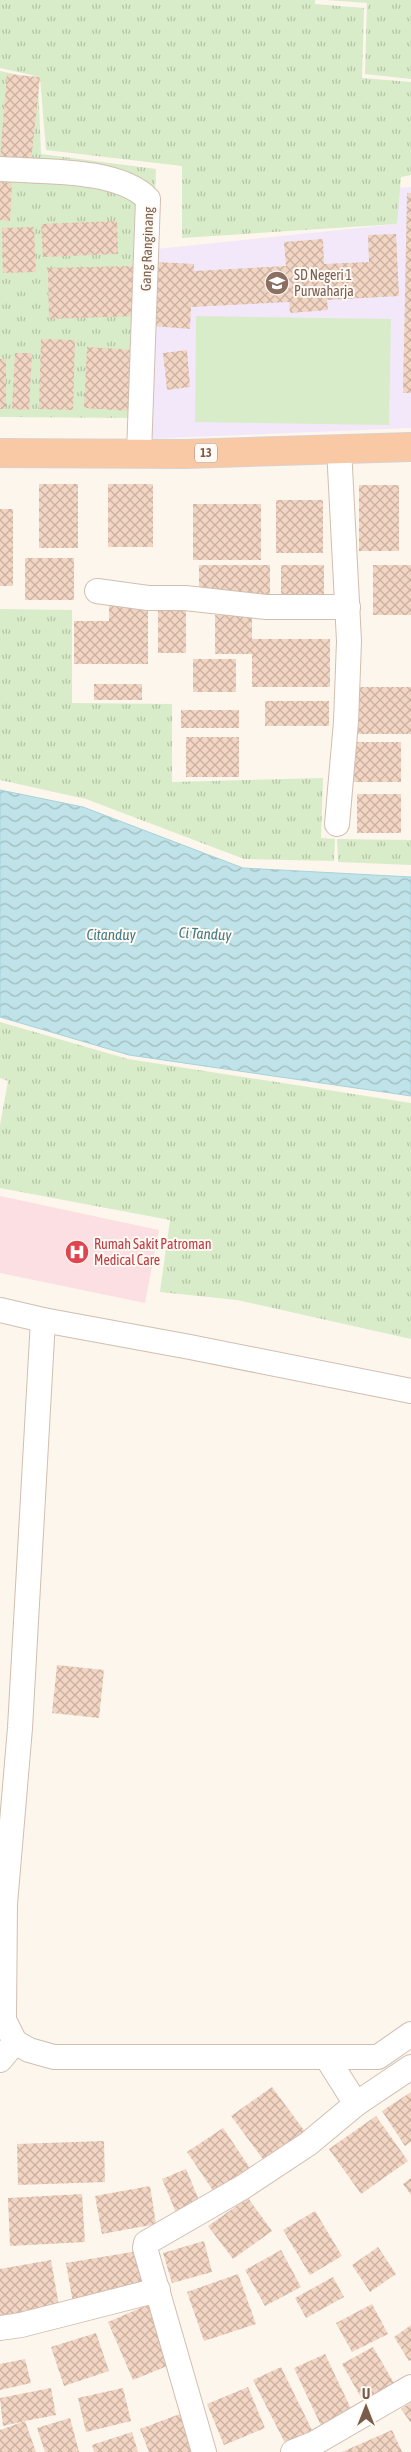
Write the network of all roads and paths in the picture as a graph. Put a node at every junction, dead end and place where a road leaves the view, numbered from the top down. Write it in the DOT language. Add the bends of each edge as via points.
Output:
graph roads {
  1 [pos="0,169"];
  2 [pos="411,447"];
  3 [pos="339,448"];
  4 [pos="0,453"];
  5 [pos="139,454"];
  6 [pos="97,591"];
  7 [pos="348,607"];
  8 [pos="337,824"];
  9 [pos="0,1310"];
  10 [pos="43,1320"];
  11 [pos="411,1391"];
  12 [pos="2,1905"];
  13 [pos="411,2034"];
  14 [pos="7,2051"];
  15 [pos="327,2058"];
  16 [pos="411,2067"];
  17 [pos="356,2104"];
  18 [pos="158,2290"];
  19 [pos="0,2328"];
  20 [pos="411,2388"];
  21 [pos="204,2452"];
  22 [pos="293,2452"];
  1 -- 5 [label="street, Gang Ranginang" via="110,179 139,190 148,199"];
  2 -- 3 [label="highway, 13"];
  3 -- 5 [label="highway, 13"];
  3 -- 7 [label="street"];
  4 -- 5 [label="highway, 13"];
  6 -- 7 [label="street" via="266,607"];
  7 -- 8 [label="street" via="346,722"];
  9 -- 10 [label="street"];
  10 -- 11 [label="street"];
  10 -- 12 [label="street" via="20,1728"];
  12 -- 14 [label="street"];
  13 -- 15 [label="street" via="378,2057"];
  14 -- 15 [label="street" via="29,2050 54,2057"];
  15 -- 17 [label="street"];
  16 -- 17 [label="street"];
  17 -- 18 [label="street" via="308,2144 243,2187 150,2239 145,2248"];
  18 -- 19 [label="street"];
  18 -- 21 [label="street"];
  20 -- 22 [label="street" via="313,2444"];
}
